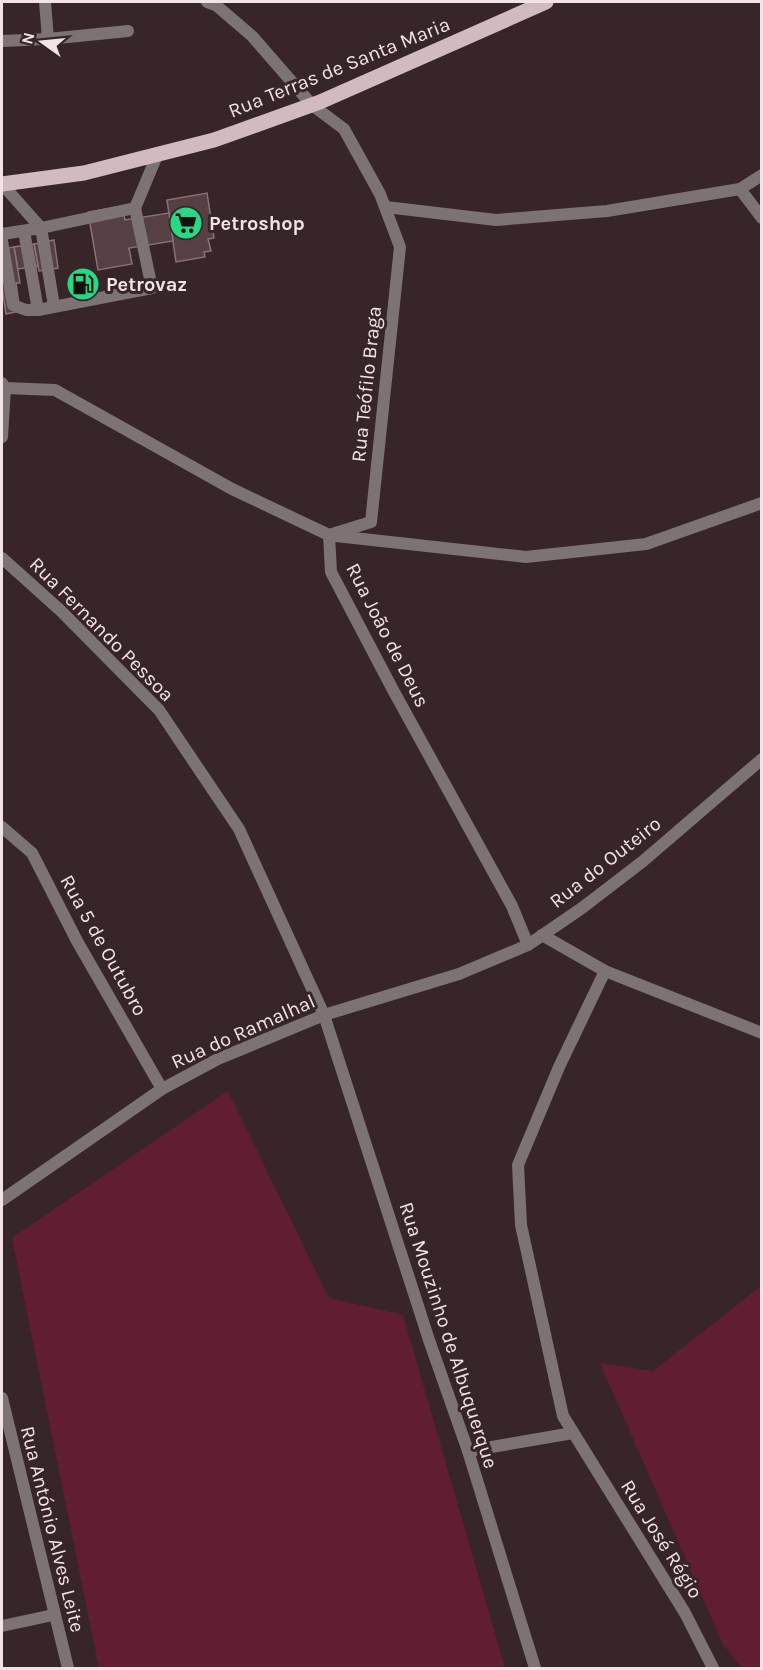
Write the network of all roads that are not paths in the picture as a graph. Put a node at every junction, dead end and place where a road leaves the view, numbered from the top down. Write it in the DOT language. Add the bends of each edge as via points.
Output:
graph roads {
  1 [pos="45,2"];
  2 [pos="207,2"];
  3 [pos="546,2"];
  4 [pos="128,31"];
  5 [pos="48,39"];
  6 [pos="2,41"];
  7 [pos="312,105"];
  8 [pos="159,153"];
  9 [pos="762,176"];
  10 [pos="2,184"];
  11 [pos="740,189"];
  12 [pos="386,207"];
  13 [pos="135,208"];
  14 [pos="762,218"];
  15 [pos="41,228"];
  16 [pos="24,231"];
  17 [pos="2,234"];
  18 [pos="2,241"];
  19 [pos="54,306"];
  20 [pos="38,310"];
  21 [pos="3,386"];
  22 [pos="2,437"];
  23 [pos="762,503"];
  24 [pos="329,535"];
  25 [pos="2,558"];
  26 [pos="762,759"];
  27 [pos="2,827"];
  28 [pos="542,935"];
  29 [pos="528,945"];
  30 [pos="605,971"];
  31 [pos="459,974"];
  32 [pos="324,1015"];
  33 [pos="762,1033"];
  34 [pos="162,1089"];
  35 [pos="2,1200"];
  36 [pos="2,1398"];
  37 [pos="573,1433"];
  38 [pos="468,1451"];
  39 [pos="53,1615"];
  40 [pos="2,1626"];
  41 [pos="68,1668"];
  42 [pos="535,1668"];
  43 [pos="713,1668"];
  1 -- 5 [label="street"];
  2 -- 7 [label="street" via="252,36"];
  3 -- 7 [label="main road, Rua Terras de Santa Maria"];
  4 -- 5 [label="street"];
  5 -- 6 [label="street"];
  7 -- 8 [label="main road, Rua Terras de Santa Maria" via="214,140"];
  7 -- 12 [label="street" via="344,129"];
  8 -- 10 [label="main road, Rua Terras de Santa Maria" via="84,173"];
  8 -- 13 [label="street"];
  9 -- 11 [label="street"];
  10 -- 15 [label="street"];
  11 -- 12 [label="street" via="607,211 496,220"];
  11 -- 14 [label="street"];
  12 -- 24 [label="street, Rua Teófilo Braga" via="400,247 372,522"];
  13 -- 15 [label="street"];
  13 -- 19 [label="street" via="152,288"];
  15 -- 16 [label="street"];
  15 -- 19 [label="street"];
  16 -- 17 [label="street"];
  16 -- 20 [label="street"];
  18 -- 20 [label="street" via="12,305"];
  19 -- 20 [label="street"];
  21 -- 22 [label="street"];
  21 -- 24 [label="street" via="55,390 232,489"];
  23 -- 24 [label="street" via="646,544 526,557"];
  24 -- 29 [label="street, Rua João de Deus" via="331,572 512,906"];
  25 -- 32 [label="street, Rua Fernando Pessoa" via="159,710 239,829"];
  26 -- 28 [label="street, Rua do Outeiro" via="642,862"];
  27 -- 34 [label="street, Rua 5 de Outubro" via="32,853"];
  28 -- 29 [label="street, Rua do Outeiro"];
  28 -- 30 [label="street"];
  29 -- 31 [label="street, Rua do Outeiro"];
  30 -- 33 [label="street"];
  30 -- 37 [label="street, Rua José Régio" via="518,1165 521,1225 563,1416"];
  31 -- 32 [label="street, Rua do Ramalhal"];
  32 -- 34 [label="street, Rua do Ramalhal" via="218,1059"];
  32 -- 38 [label="street, Rua Mouzinho de Albuquerque"];
  34 -- 35 [label="street, Rua do Ramalhal"];
  36 -- 39 [label="street, Rua António Alves Leite"];
  37 -- 38 [label="street"];
  37 -- 43 [label="street, Rua José Régio" via="685,1613"];
  38 -- 42 [label="street, Rua Mouzinho de Albuquerque"];
  39 -- 40 [label="street"];
  39 -- 41 [label="street, Rua António Alves Leite"];
}
